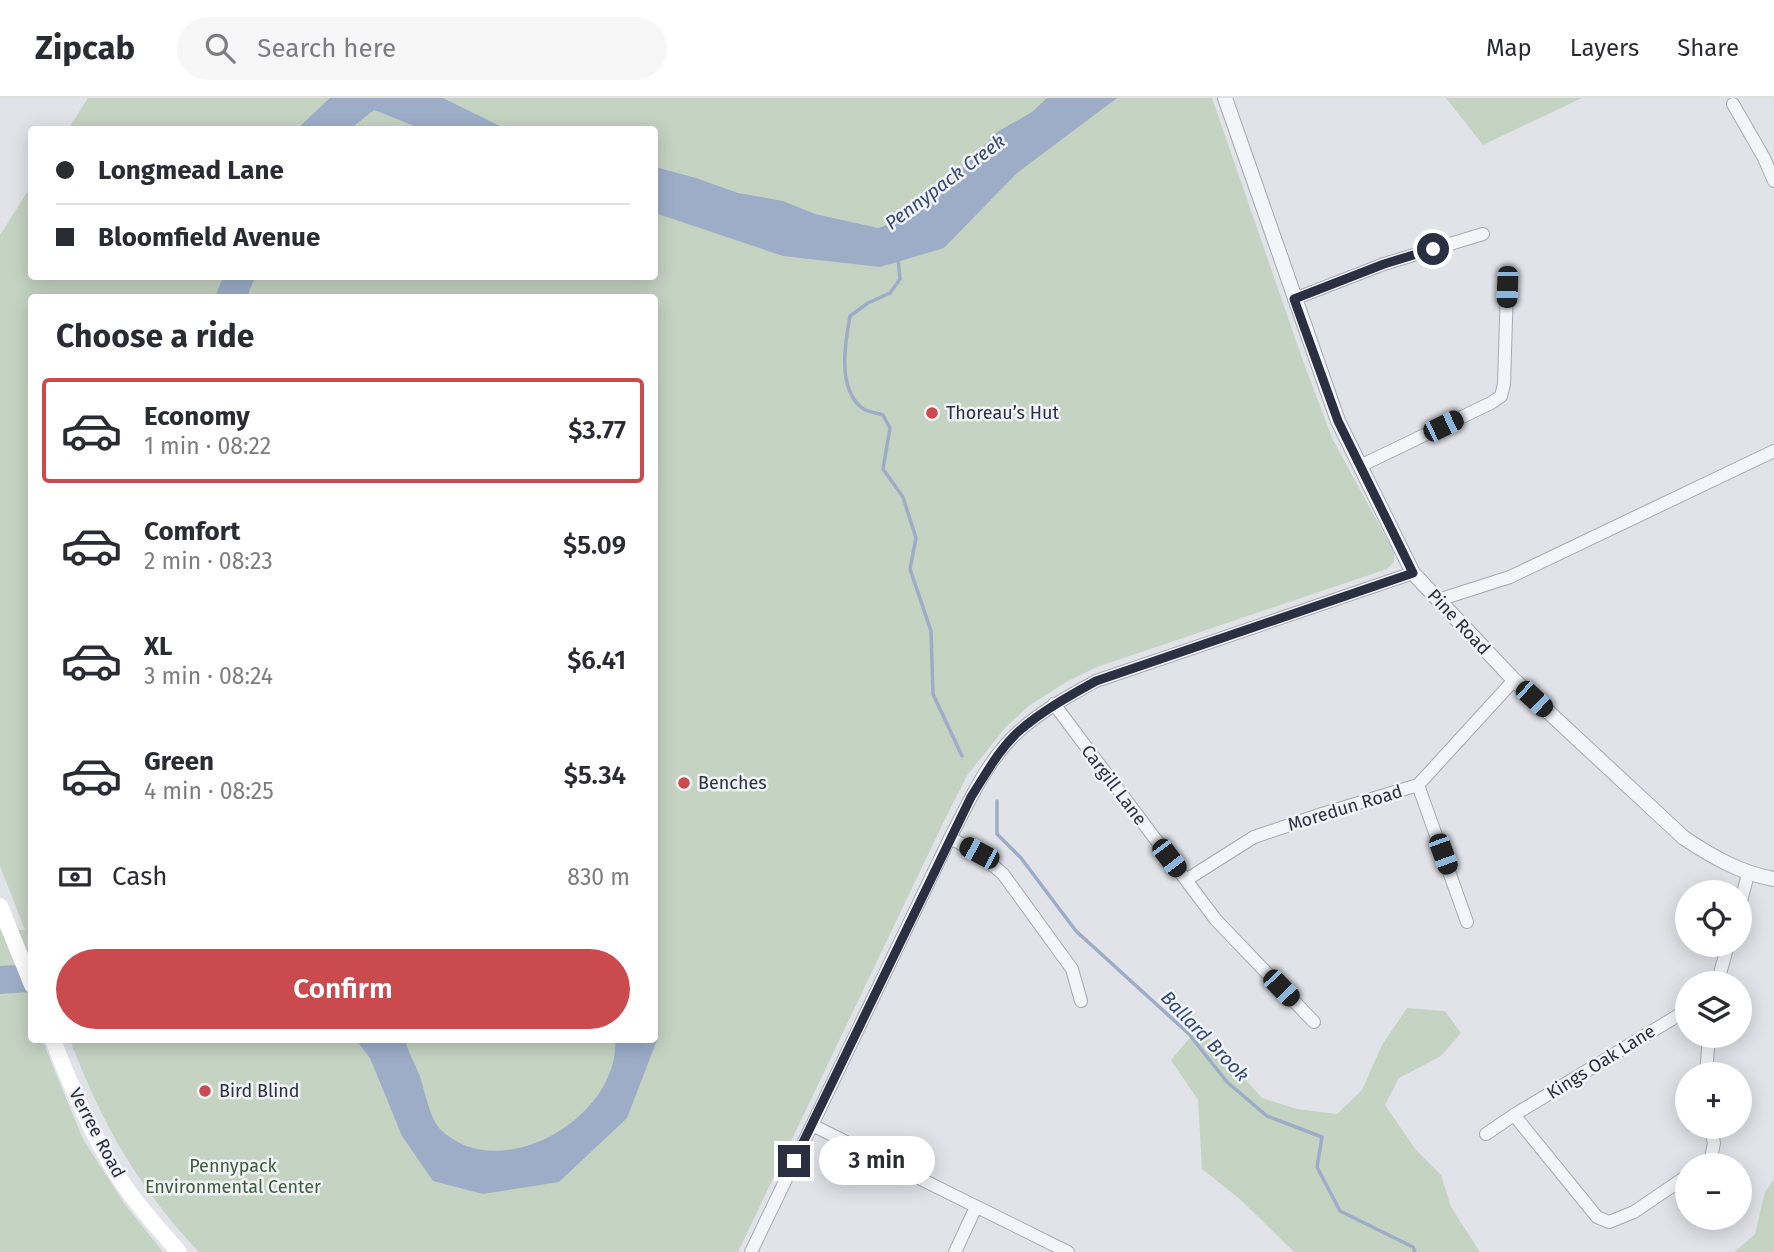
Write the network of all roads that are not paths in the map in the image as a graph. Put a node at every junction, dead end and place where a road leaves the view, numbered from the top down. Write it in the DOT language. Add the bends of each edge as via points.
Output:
graph roads {
  1 [pos="1225,98"];
  2 [pos="1733,104"];
  3 [pos="1774,181"];
  4 [pos="1483,233"];
  5 [pos="1507,287"];
  6 [pos="1294,299"];
  7 [pos="1774,451"];
  8 [pos="1360,466"];
  9 [pos="1413,573"];
  10 [pos="1438,600"];
  11 [pos="1514,680"];
  12 [pos="1054,704"];
  13 [pos="1418,785"];
  14 [pos="950,838"];
  15 [pos="1748,874"];
  16 [pos="1774,879"];
  17 [pos="1185,880"];
  18 [pos="1746,880"];
  19 [pos="0,906"];
  20 [pos="1467,922"];
  21 [pos="28,975"];
  22 [pos="1081,1001"];
  23 [pos="1675,1017"];
  24 [pos="1314,1022"];
  25 [pos="54,1043"];
  26 [pos="1514,1115"];
  27 [pos="811,1125"];
  28 [pos="1486,1134"];
  29 [pos="1675,1184"];
  30 [pos="976,1207"];
  31 [pos="180,1252"];
  32 [pos="751,1252"];
  33 [pos="955,1252"];
  34 [pos="1068,1252"];
  1 -- 6 [label="street, Pine Road"];
  2 -- 3 [label="street"];
  4 -- 6 [label="street"];
  5 -- 8 [label="street" via="1501,396"];
  6 -- 8 [label="street, Pine Road" via="1338,421"];
  7 -- 10 [label="street" via="1510,577"];
  8 -- 9 [label="street, Pine Road"];
  9 -- 10 [label="street, Pine Road"];
  9 -- 12 [label="street" via="1142,664 1096,681"];
  10 -- 11 [label="street, Pine Road"];
  11 -- 13 [label="street, Moredun Road"];
  11 -- 15 [label="street, Pine Road" via="1684,838"];
  12 -- 14 [label="street" via="1017,732 997,756"];
  12 -- 17 [label="street, Cargill Lane"];
  13 -- 17 [label="street, Moredun Road" via="1254,837"];
  13 -- 20 [label="street"];
  14 -- 22 [label="street" via="979,853 1003,874 1072,968"];
  14 -- 27 [label="street"];
  15 -- 16 [label="street, Pine Road"];
  15 -- 18 [label="street"];
  17 -- 24 [label="street, Cargill Lane" via="1216,920"];
  19 -- 21 [label="main road"];
  23 -- 26 [label="street, Kings Oak Lane"];
  25 -- 31 [label="main road, Verree Road" via="72,1089 119,1177"];
  26 -- 28 [label="street, Kings Oak Lane"];
  26 -- 29 [label="street" via="1597,1216 1609,1222 1634,1212"];
  27 -- 30 [label="street"];
  27 -- 32 [label="street"];
  30 -- 33 [label="street"];
  30 -- 34 [label="street"];
}
